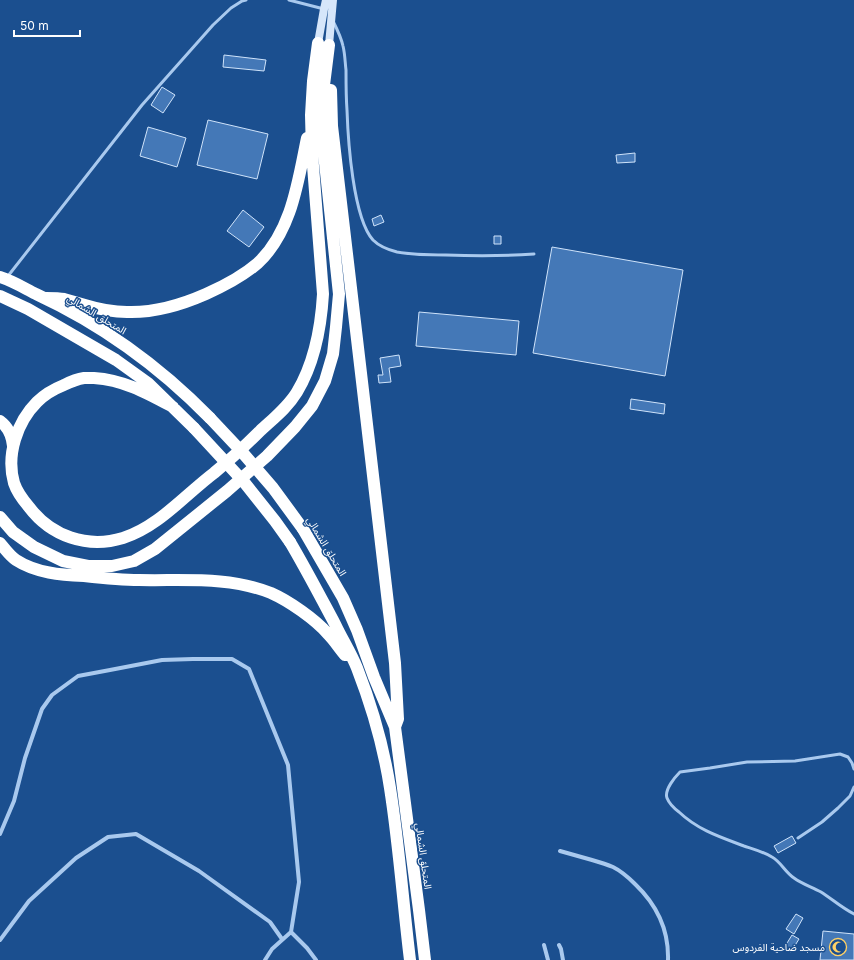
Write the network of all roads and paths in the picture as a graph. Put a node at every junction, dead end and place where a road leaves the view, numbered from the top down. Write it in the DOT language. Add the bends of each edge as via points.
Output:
graph roads {
  1 [pos="246,0"];
  2 [pos="289,0"];
  3 [pos="326,0"];
  4 [pos="333,0"];
  5 [pos="324,9"];
  6 [pos="332,17"];
  7 [pos="324,44"];
  8 [pos="311,115"];
  9 [pos="534,254"];
  10 [pos="3,278"];
  11 [pos="0,296"];
  12 [pos="46,298"];
  13 [pos="173,407"];
  14 [pos="0,421"];
  15 [pos="13,447"];
  16 [pos="0,517"];
  17 [pos="0,542"];
  18 [pos="357,668"];
  19 [pos="395,726"];
  20 [pos="854,769"];
  21 [pos="854,787"];
  22 [pos="0,834"];
  23 [pos="798,838"];
  24 [pos="560,851"];
  25 [pos="854,914"];
  26 [pos="291,932"];
  27 [pos="282,939"];
  28 [pos="0,940"];
  29 [pos="544,945"];
  30 [pos="559,946"];
  31 [pos="265,960"];
  32 [pos="316,960"];
  33 [pos="410,960"];
  34 [pos="425,960"];
  35 [pos="548,960"];
  36 [pos="563,960"];
  37 [pos="668,960"];
  1 -- 10 [label="lane" via="231,8 213,25 142,105"];
  2 -- 5 [label="lane"];
  3 -- 5 [label="main road"];
  4 -- 6 [label="main road"];
  5 -- 7 [label="main road"];
  6 -- 7 [label="main road"];
  6 -- 9 [label="lane" via="345,55 347,112 355,191 360,213 373,240 397,252 421,255"];
  7 -- 8 [label="highway" via="313,81"];
  7 -- 16 [label="highway" via="323,144 338,294 333,354 325,381 312,406 267,456 227,491 155,549 134,561 112,566 88,566 63,561 34,547 13,532"];
  7 -- 19 [label="highway" via="395,663 398,719"];
  8 -- 12 [label="highway" via="298,181 288,215 272,246 248,270 198,298 145,312 103,310 64,299"];
  8 -- 15 [label="highway" via="323,294 322,317 314,354 297,392 286,407 232,458 169,511 140,531 108,542 76,540 62,535 34,514 14,484"];
  10 -- 12 [label="highway, المتحلق الشمالي"];
  11 -- 13 [label="highway" via="28,309 116,360 148,383"];
  12 -- 19 [label="highway, المتحلق الشمالي, bridge" via="141,357 189,397 273,488 303,529 343,598"];
  13 -- 15 [label="highway" via="128,384 84,378 51,391 38,401 26,414"];
  13 -- 18 [label="highway, bridge" via="244,482 290,542"];
  14 -- 15 [label="highway" via="10,435"];
  17 -- 18 [label="highway" via="16,560 64,575 136,580 221,581 271,593 314,620"];
  18 -- 33 [label="highway" via="379,737 390,786"];
  19 -- 34 [label="highway, المتحلق الشمالي"];
  20 -- 25 [label="lane" via="848,757 840,754 795,761 747,762 680,772 672,780 667,798 675,809 702,829 773,857 795,879"];
  21 -- 23 [label="lane" via="850,796 838,808"];
  22 -- 26 [label="street" via="14,801 42,709 52,695 78,676 162,660 232,659 249,669 288,765 299,882"];
  24 -- 37 [label="street" via="611,866 641,889 660,916 667,941"];
  26 -- 27 [label="street"];
  26 -- 32 [label="street"];
  27 -- 28 [label="street" via="270,922 199,871 136,834 108,837 76,858 29,901"];
  27 -- 31 [label="street" via="272,948"];
  29 -- 35 [label="street"];
  30 -- 36 [label="street"];
}
